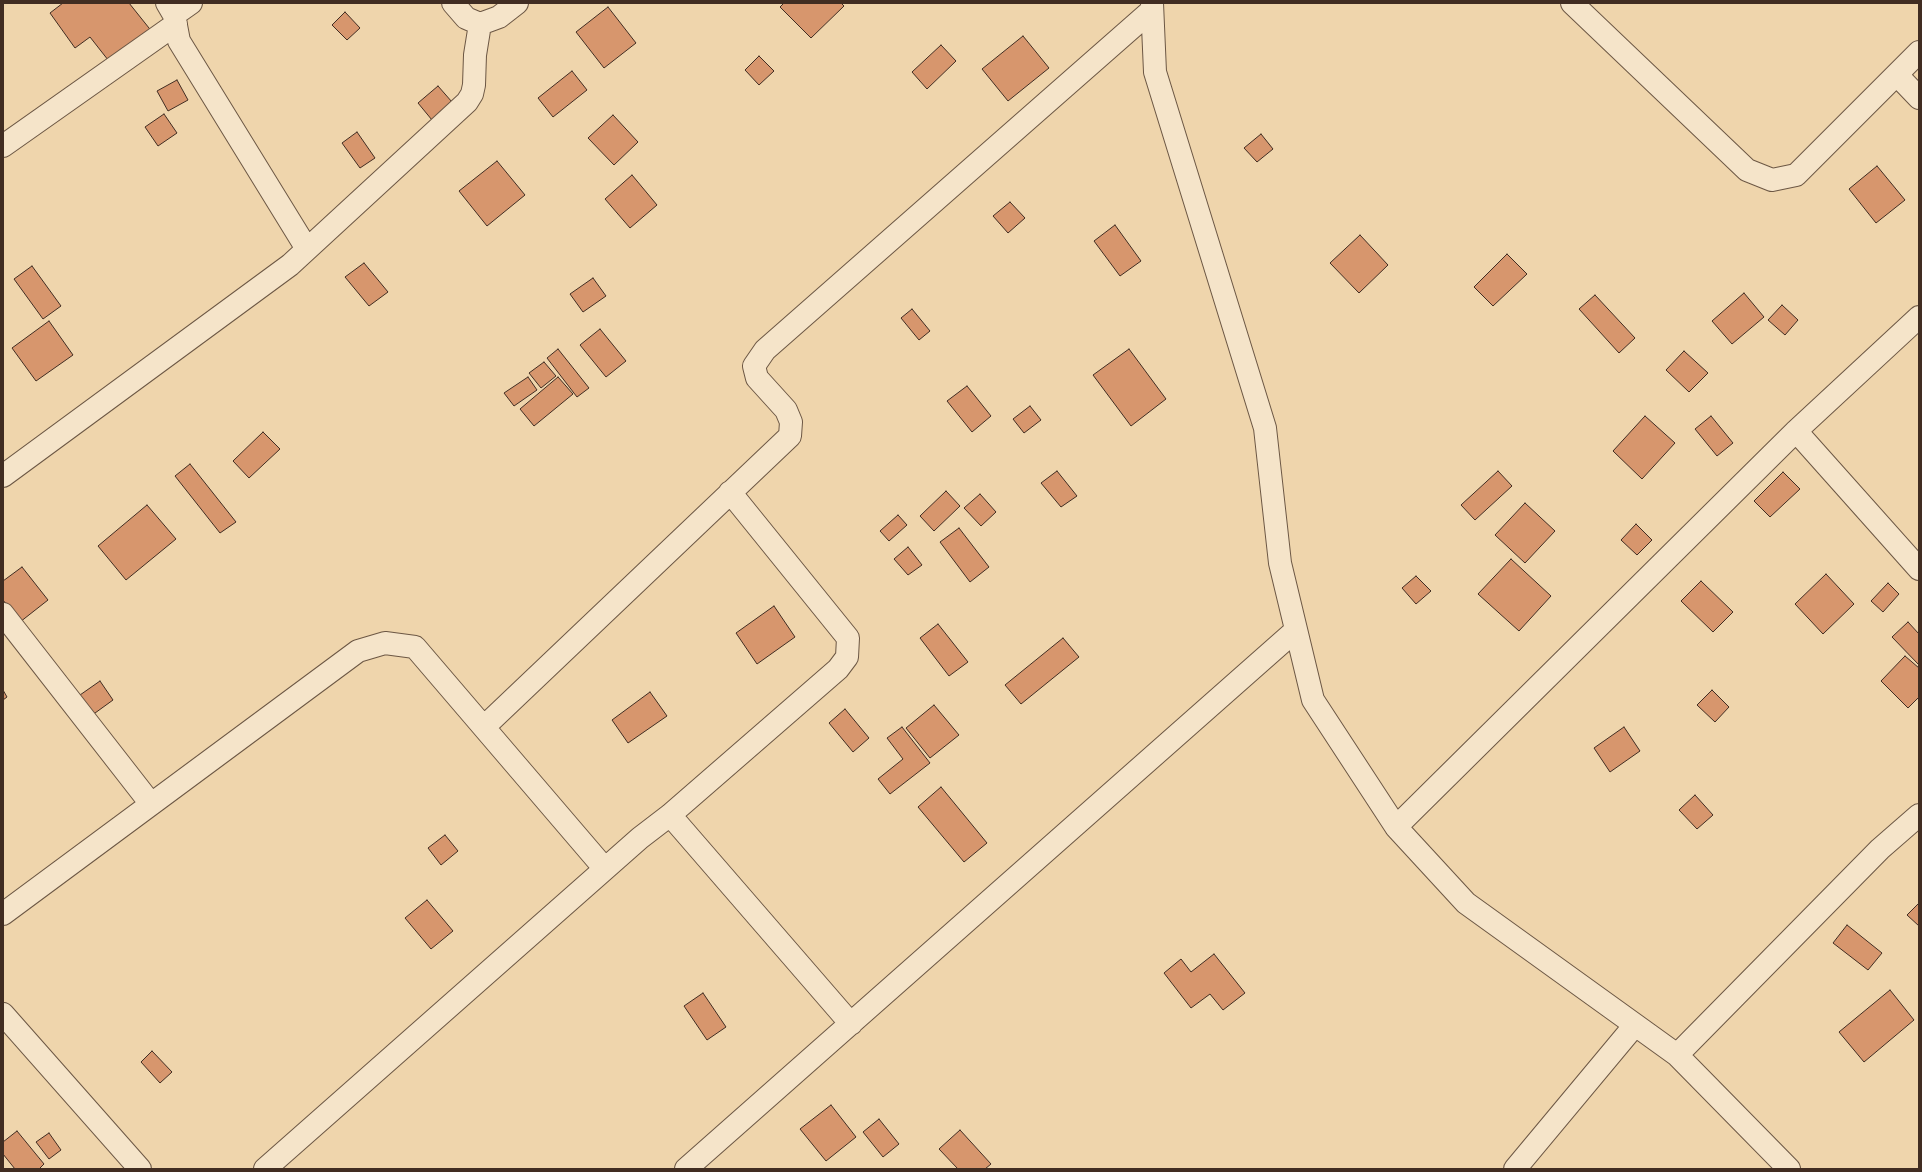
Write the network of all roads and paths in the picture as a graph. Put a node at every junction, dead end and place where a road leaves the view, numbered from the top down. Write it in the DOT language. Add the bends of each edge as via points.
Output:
graph roads {
  1 [pos="454,3"];
  2 [pos="517,3"];
  3 [pos="1572,3"];
  4 [pos="1152,6"];
  5 [pos="177,11"];
  6 [pos="480,24"];
  7 [pos="1919,52"];
  8 [pos="1897,75"];
  9 [pos="1919,98"];
  10 [pos="3,146"];
  11 [pos="307,249"];
  12 [pos="1919,317"];
  13 [pos="1796,431"];
  14 [pos="3,476"];
  15 [pos="730,492"];
  16 [pos="1919,569"];
  17 [pos="3,614"];
  18 [pos="1296,630"];
  19 [pos="484,727"];
  20 [pos="151,804"];
  21 [pos="670,815"];
  22 [pos="1919,815"];
  23 [pos="1396,826"];
  24 [pos="605,868"];
  25 [pos="3,914"];
  26 [pos="3,1014"];
  27 [pos="851,1024"];
  28 [pos="1634,1025"];
  29 [pos="1677,1055"];
  30 [pos="140,1169"];
  31 [pos="265,1169"];
  32 [pos="686,1169"];
  33 [pos="1515,1169"];
  34 [pos="1789,1169"];
  1 -- 6 [label="street" via="466,18"];
  2 -- 6 [label="street" via="499,17"];
  3 -- 8 [label="street" via="1747,170 1772,180 1796,175"];
  4 -- 15 [label="street" via="765,350 754,366 757,378 786,410 791,422 790,436"];
  4 -- 18 [label="street" via="1154,72 1265,428 1280,563"];
  5 -- 10 [label="street"];
  5 -- 11 [label="street" via="179,42"];
  6 -- 11 [label="street" via="474,85 467,102"];
  7 -- 8 [label="street"];
  8 -- 9 [label="street"];
  11 -- 14 [label="street" via="290,265"];
  12 -- 13 [label="street"];
  13 -- 16 [label="street"];
  13 -- 23 [label="street"];
  15 -- 19 [label="street"];
  15 -- 21 [label="street" via="848,638 847,657 838,670"];
  17 -- 20 [label="street"];
  18 -- 23 [label="street" via="1313,700"];
  18 -- 27 [label="street"];
  19 -- 20 [label="street" via="415,647 385,643 358,651"];
  19 -- 24 [label="street"];
  20 -- 25 [label="street"];
  21 -- 24 [label="street"];
  21 -- 27 [label="street"];
  22 -- 29 [label="street" via="1880,849"];
  23 -- 28 [label="street" via="1466,903"];
  24 -- 31 [label="street"];
  26 -- 30 [label="street"];
  27 -- 32 [label="street"];
  28 -- 29 [label="street"];
  28 -- 33 [label="street"];
  29 -- 34 [label="street"];
}
